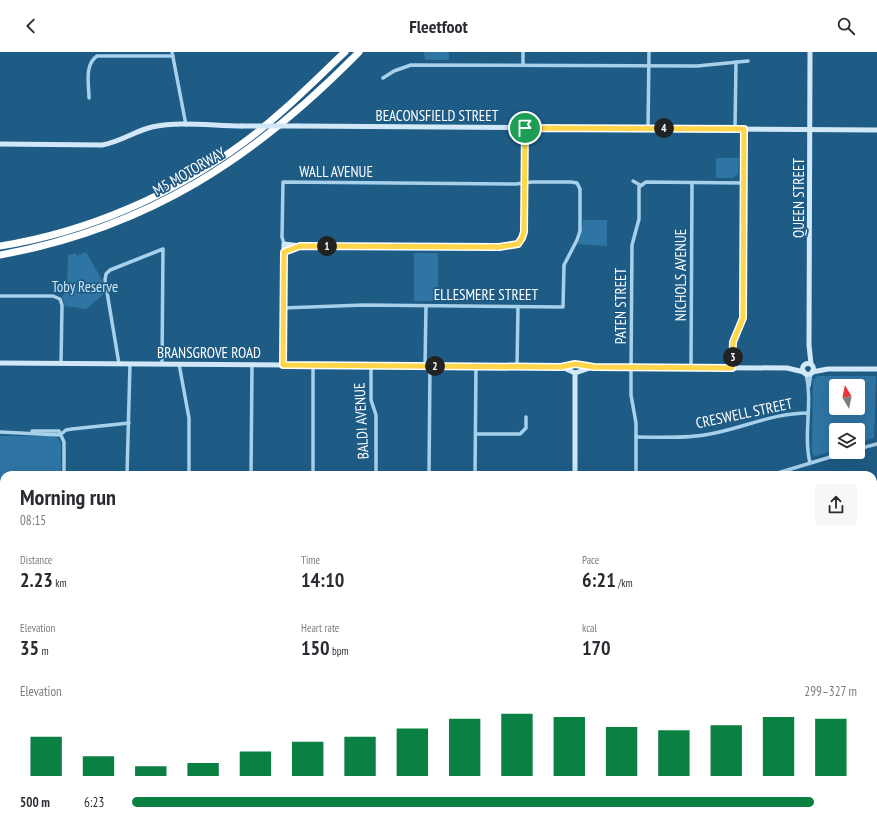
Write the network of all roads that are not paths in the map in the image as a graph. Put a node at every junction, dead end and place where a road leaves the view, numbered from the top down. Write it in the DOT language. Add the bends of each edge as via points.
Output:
graph roads {
  1 [pos="345,52"];
  2 [pos="359,52"];
  3 [pos="523,52"];
  4 [pos="649,52"];
  5 [pos="810,52"];
  6 [pos="173,54"];
  7 [pos="748,61"];
  8 [pos="736,62"];
  9 [pos="523,65"];
  10 [pos="648,66"];
  11 [pos="383,78"];
  12 [pos="89,98"];
  13 [pos="186,125"];
  14 [pos="525,128"];
  15 [pos="648,128"];
  16 [pos="735,129"];
  17 [pos="744,129"];
  18 [pos="810,129"];
  19 [pos="877,130"];
  20 [pos="0,144"];
  21 [pos="582,180"];
  22 [pos="633,181"];
  23 [pos="692,182"];
  24 [pos="524,183"];
  25 [pos="744,183"];
  26 [pos="578,184"];
  27 [pos="640,185"];
  28 [pos="284,244"];
  29 [pos="0,246"];
  30 [pos="300,246"];
  31 [pos="284,252"];
  32 [pos="0,255"];
  33 [pos="0,296"];
  34 [pos="426,306"];
  35 [pos="518,307"];
  36 [pos="283,308"];
  37 [pos="0,363"];
  38 [pos="61,363"];
  39 [pos="118,364"];
  40 [pos="130,364"];
  41 [pos="162,364"];
  42 [pos="179,364"];
  43 [pos="252,365"];
  44 [pos="283,365"];
  45 [pos="314,365"];
  46 [pos="576,365"];
  47 [pos="808,365"];
  48 [pos="371,366"];
  49 [pos="428,366"];
  50 [pos="476,366"];
  51 [pos="518,366"];
  52 [pos="561,367"];
  53 [pos="594,367"];
  54 [pos="631,367"];
  55 [pos="691,367"];
  56 [pos="732,368"];
  57 [pos="787,368"];
  58 [pos="828,369"];
  59 [pos="877,369"];
  60 [pos="575,372"];
  61 [pos="808,373"];
  62 [pos="808,413"];
  63 [pos="526,417"];
  64 [pos="129,423"];
  65 [pos="0,432"];
  66 [pos="476,434"];
  67 [pos="60,435"];
  68 [pos="636,437"];
  69 [pos="877,444"];
  70 [pos="865,447"];
  71 [pos="829,457"];
  72 [pos="810,463"];
  73 [pos="64,471"];
  74 [pos="127,471"];
  75 [pos="189,471"];
  76 [pos="251,471"];
  77 [pos="313,471"];
  78 [pos="376,471"];
  79 [pos="429,471"];
  80 [pos="476,471"];
  81 [pos="575,471"];
  82 [pos="636,471"];
  83 [pos="785,471"];
  1 -- 29 [label="highway, M5 MOTORWAY" via="268,124 213,164 183,182 137,205 86,225 55,235"];
  2 -- 32 [label="highway, M5 MOTORWAY" via="263,139 183,192 92,232"];
  3 -- 9 [label="street"];
  4 -- 10 [label="street"];
  5 -- 18 [label="main road, QUEEN STREET"];
  6 -- 12 [label="street" via="96,56 89,64 88,70"];
  6 -- 13 [label="street"];
  7 -- 8 [label="street"];
  8 -- 10 [label="street" via="700,66"];
  8 -- 16 [label="street"];
  9 -- 10 [label="street"];
  9 -- 11 [label="street" via="412,65"];
  10 -- 15 [label="street"];
  13 -- 14 [label="main road, BEACONSFIELD STREET, bridge"];
  13 -- 20 [label="main road, BEACONSFIELD STREET" via="152,127 102,145"];
  14 -- 15 [label="main road, BEACONSFIELD STREET"];
  14 -- 24 [label="main road"];
  15 -- 16 [label="main road, BEACONSFIELD STREET"];
  16 -- 17 [label="main road, BEACONSFIELD STREET"];
  17 -- 18 [label="main road, BEACONSFIELD STREET"];
  17 -- 25 [label="street"];
  18 -- 19 [label="main road, BEACONSFIELD STREET"];
  18 -- 47 [label="main road, QUEEN STREET"];
  21 -- 26 [label="street"];
  22 -- 27 [label="street"];
  23 -- 25 [label="street"];
  23 -- 27 [label="street" via="646,182"];
  23 -- 55 [label="street, NICHOLS AVENUE"];
  24 -- 26 [label="street"];
  24 -- 28 [label="street, WALL AVENUE" via="283,182"];
  24 -- 30 [label="main road" via="523,235 520,243 514,246"];
  25 -- 56 [label="street" via="743,318 733,342"];
  26 -- 35 [label="street, ELLESMERE STREET" via="580,231 564,265 563,306"];
  27 -- 54 [label="street, PATEN STREET" via="639,219 632,245"];
  28 -- 30 [label="main road"];
  28 -- 31 [label="main road, WALL AVENUE"];
  30 -- 31 [label="main road"];
  31 -- 36 [label="main road, WALL AVENUE"];
  33 -- 38 [label="street" via="54,296 60,299"];
  34 -- 35 [label="street, ELLESMERE STREET"];
  34 -- 36 [label="street, ELLESMERE STREET"];
  34 -- 49 [label="street"];
  35 -- 51 [label="street"];
  36 -- 44 [label="main road, WALL AVENUE"];
  37 -- 38 [label="main road, BRANSGROVE ROAD"];
  38 -- 39 [label="main road, BRANSGROVE ROAD"];
  39 -- 40 [label="main road, BRANSGROVE ROAD"];
  39 -- 41 [label="street" via="106,274 110,270 163,249"];
  40 -- 41 [label="main road, BRANSGROVE ROAD"];
  40 -- 64 [label="street"];
  41 -- 42 [label="main road, BRANSGROVE ROAD"];
  42 -- 43 [label="main road, BRANSGROVE ROAD"];
  42 -- 75 [label="street" via="189,418"];
  43 -- 44 [label="main road, BRANSGROVE ROAD"];
  43 -- 76 [label="street"];
  44 -- 45 [label="main road, BRANSGROVE ROAD"];
  45 -- 48 [label="main road, BRANSGROVE ROAD"];
  45 -- 77 [label="street"];
  46 -- 52 [label="main road, BRANSGROVE ROAD"];
  46 -- 53 [label="main road, BRANSGROVE ROAD"];
  46 -- 60 [label="main road" via="580,369"];
  47 -- 57 [label="main road, BRANSGROVE ROAD"];
  47 -- 58 [label="main road, BRANSGROVE ROAD"];
  47 -- 61 [label="main road"];
  47 -- 61 [label="main road"];
  48 -- 49 [label="main road, BRANSGROVE ROAD"];
  48 -- 78 [label="street, BALDI AVENUE" via="371,400 376,415"];
  49 -- 50 [label="main road, BRANSGROVE ROAD"];
  49 -- 79 [label="street"];
  50 -- 51 [label="main road, BRANSGROVE ROAD"];
  50 -- 66 [label="street"];
  51 -- 52 [label="main road, BRANSGROVE ROAD"];
  52 -- 60 [label="main road, BRANSGROVE ROAD"];
  53 -- 54 [label="main road, BRANSGROVE ROAD"];
  53 -- 60 [label="main road, BRANSGROVE ROAD"];
  54 -- 55 [label="main road, BRANSGROVE ROAD"];
  54 -- 68 [label="street, PATEN STREET"];
  55 -- 56 [label="main road, BRANSGROVE ROAD"];
  56 -- 57 [label="main road, BRANSGROVE ROAD"];
  57 -- 61 [label="main road, BRANSGROVE ROAD"];
  58 -- 59 [label="main road, BRANSGROVE ROAD"];
  58 -- 61 [label="main road, BRANSGROVE ROAD"];
  60 -- 81 [label="main road"];
  61 -- 62 [label="street"];
  62 -- 68 [label="street, CRESWELL STREET" via="780,414 697,436"];
  62 -- 72 [label="street"];
  63 -- 66 [label="street" via="526,428 520,434"];
  64 -- 67 [label="street" via="66,430"];
  64 -- 74 [label="street"];
  65 -- 67 [label="street"];
  66 -- 80 [label="street"];
  67 -- 73 [label="street" via="64,442"];
  68 -- 82 [label="street, PATEN STREET"];
  69 -- 70 [label="street"];
  71 -- 72 [label="street"];
  72 -- 83 [label="street"];
}
